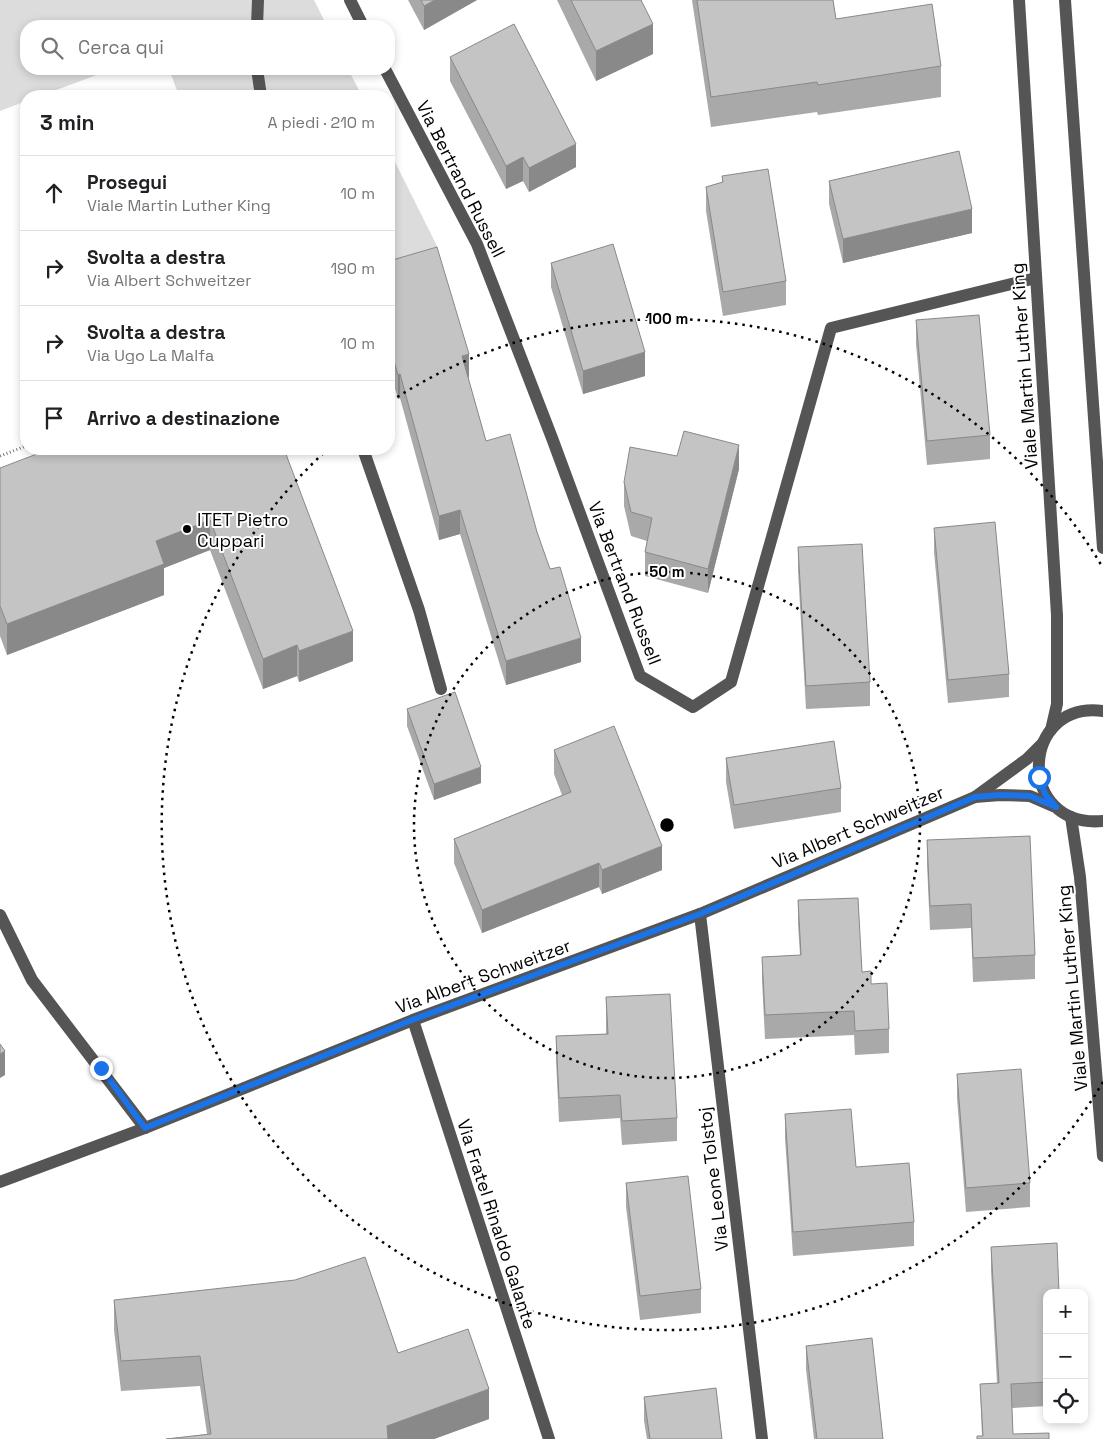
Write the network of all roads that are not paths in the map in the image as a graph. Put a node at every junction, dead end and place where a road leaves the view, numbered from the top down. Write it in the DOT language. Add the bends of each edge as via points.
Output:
graph roads {
  1 [pos="258,0"];
  2 [pos="350,0"];
  3 [pos="1019,0"];
  4 [pos="1065,0"];
  5 [pos="257,20"];
  6 [pos="360,20"];
  7 [pos="258,75"];
  8 [pos="389,75"];
  9 [pos="260,90"];
  10 [pos="1036,278"];
  11 [pos="365,455"];
  12 [pos="1103,548"];
  13 [pos="441,689"];
  14 [pos="1103,711"];
  15 [pos="1051,730"];
  16 [pos="1043,743"];
  17 [pos="975,797"];
  18 [pos="1056,807"];
  19 [pos="1071,817"];
  20 [pos="1103,821"];
  21 [pos="700,914"];
  22 [pos="0,915"];
  23 [pos="412,1020"];
  24 [pos="145,1128"];
  25 [pos="1103,1156"];
  26 [pos="0,1182"];
  27 [pos="549,1439"];
  28 [pos="762,1439"];
  1 -- 5 [label="street"];
  2 -- 6 [label="street"];
  3 -- 10 [label="street, Viale Martin Luther King"];
  4 -- 12 [label="street"];
  7 -- 9 [label="street"];
  8 -- 10 [label="street, Via Bertrand Russell" via="477,244 640,676 693,707 731,682 830,328"];
  10 -- 15 [label="street, Viale Martin Luther King" via="1057,615 1057,704"];
  11 -- 13 [label="street" via="419,610"];
  14 -- 15 [label="street, Viale Martin Luther King" via="1088,710 1074,714"];
  15 -- 16 [label="street, Viale Martin Luther King"];
  16 -- 17 [label="street, Via Albert Schweitzer" via="1027,759"];
  16 -- 18 [label="street, Viale Martin Luther King" via="1038,760 1039,777 1045,794"];
  17 -- 18 [label="street, Via Albert Schweitzer" via="1030,796"];
  17 -- 21 [label="street, Via Albert Schweitzer"];
  18 -- 19 [label="street, Viale Martin Luther King"];
  19 -- 20 [label="street, Viale Martin Luther King"];
  19 -- 25 [label="street, Viale Martin Luther King" via="1080,877"];
  21 -- 23 [label="street, Via Albert Schweitzer"];
  21 -- 28 [label="street, Via Leone Tolstoj"];
  22 -- 24 [label="street" via="32,980"];
  23 -- 24 [label="street, Via Albert Schweitzer"];
  23 -- 27 [label="street, Via Fratel Rinaldo Galante"];
  24 -- 26 [label="street, Via Albert Schweitzer"];
}
